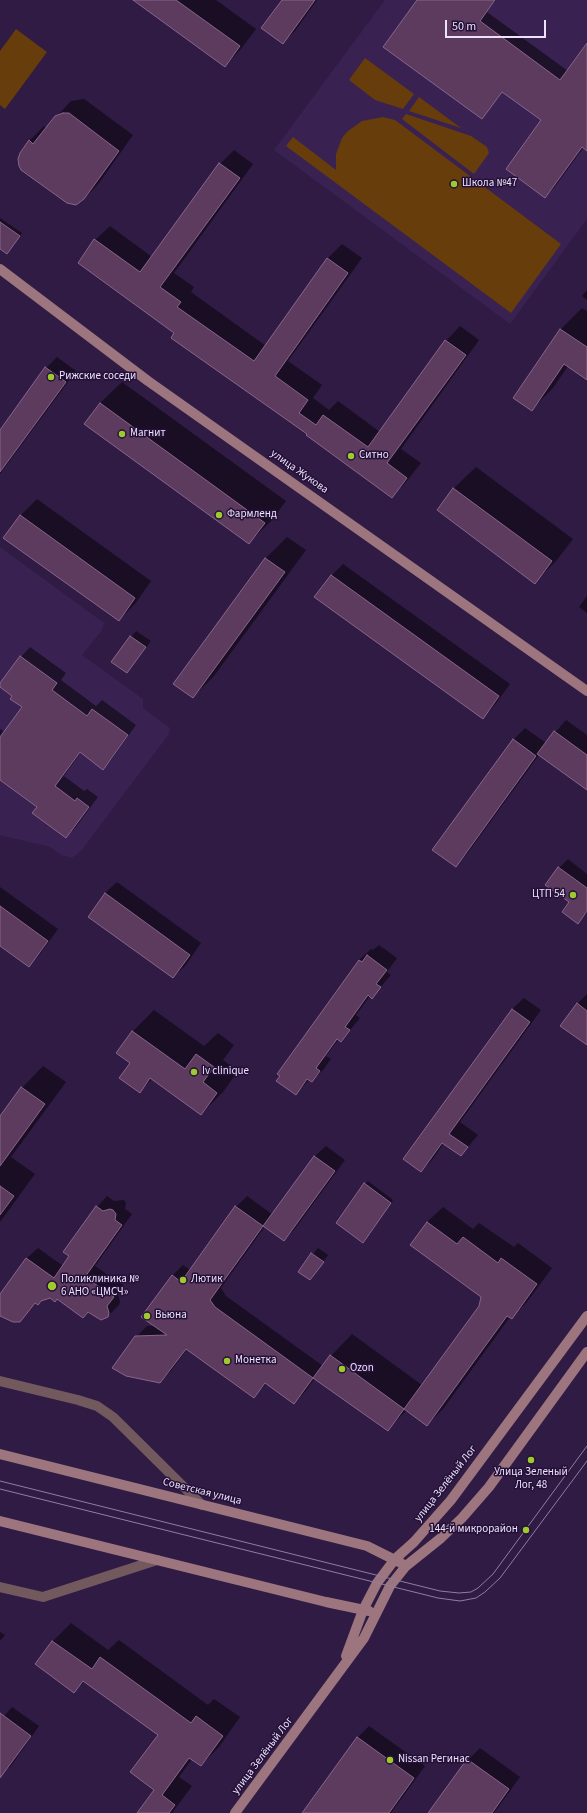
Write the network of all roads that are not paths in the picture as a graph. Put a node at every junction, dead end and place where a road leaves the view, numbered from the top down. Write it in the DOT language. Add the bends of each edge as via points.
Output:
graph roads {
  1 [pos="0,269"];
  2 [pos="587,691"];
  3 [pos="587,1316"];
  4 [pos="587,1352"];
  5 [pos="0,1381"];
  6 [pos="0,1454"];
  7 [pos="202,1505"];
  8 [pos="0,1521"];
  9 [pos="395,1559"];
  10 [pos="157,1560"];
  11 [pos="406,1566"];
  12 [pos="0,1587"];
  13 [pos="363,1610"];
  14 [pos="378,1611"];
  15 [pos="338,1674"];
  16 [pos="235,1813"];
  1 -- 2 [label="main road, улица Жукова" via="143,377"];
  3 -- 9 [label="main road, улица Зелёный Лог" via="450,1500"];
  4 -- 11 [label="main road, улица Зелёный Лог" via="489,1487 441,1538"];
  5 -- 7 [label="street" via="97,1406 113,1417"];
  6 -- 7 [label="main road, Советская улица"];
  7 -- 9 [label="main road, Советская улица" via="367,1546"];
  8 -- 10 [label="main road"];
  9 -- 11 [label="main road, Советская улица"];
  9 -- 13 [label="main road, улица Зелёный Лог" via="377,1583"];
  10 -- 12 [label="street" via="43,1596"];
  10 -- 13 [label="main road"];
  11 -- 14 [label="main road, улица Зелёный Лог" via="390,1586"];
  13 -- 14 [label="main road"];
  13 -- 15 [label="main road, улица Зелёный Лог"];
  14 -- 15 [label="main road, улица Зелёный Лог" via="364,1638"];
  15 -- 16 [label="main road, улица Зелёный Лог"];
}
